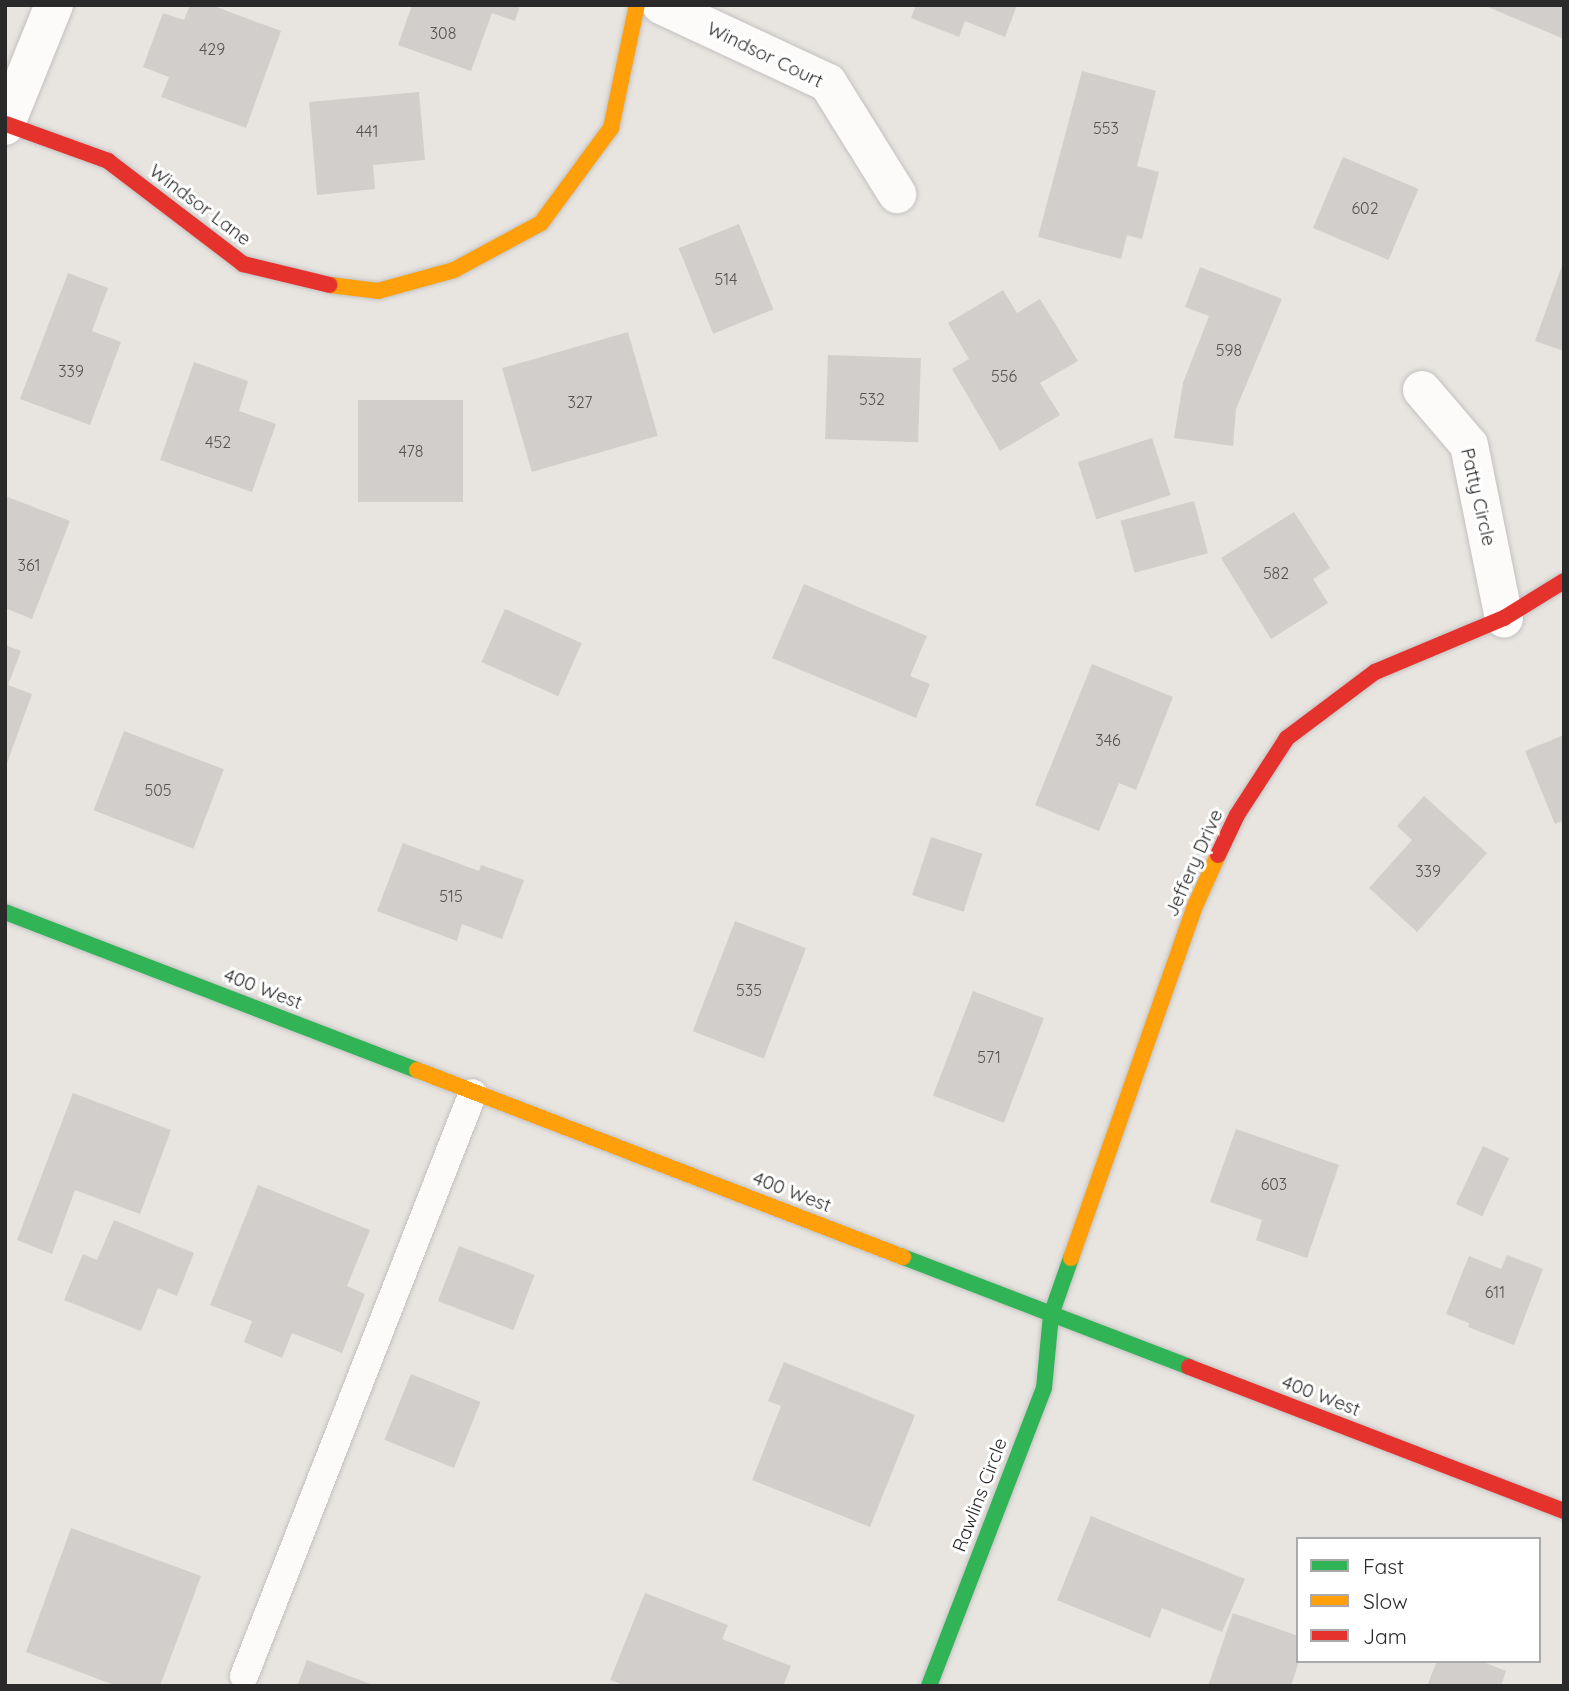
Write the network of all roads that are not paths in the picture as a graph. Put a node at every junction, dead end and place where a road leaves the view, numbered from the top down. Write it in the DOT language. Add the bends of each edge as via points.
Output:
graph roads {
  1 [pos="54,5"];
  2 [pos="637,5"];
  3 [pos="661,5"];
  4 [pos="6,125"];
  5 [pos="897,194"];
  6 [pos="1422,390"];
  7 [pos="1564,581"];
  8 [pos="1504,618"];
  9 [pos="5,912"];
  10 [pos="473,1093"];
  11 [pos="1051,1315"];
  12 [pos="1564,1511"];
  13 [pos="244,1676"];
  14 [pos="929,1686"];
  1 -- 4 [label="street"];
  2 -- 4 [label="street, Windsor Lane" via="611,128 541,223 454,270 377,291 315,283 243,264 108,161"];
  3 -- 5 [label="street, Windsor Court" via="828,83"];
  6 -- 8 [label="street, Patty Circle" via="1469,445"];
  7 -- 8 [label="street, Jeffery Drive"];
  8 -- 11 [label="street, Jeffery Drive" via="1375,672 1287,738 1237,815 1196,904"];
  9 -- 10 [label="street, 400 West"];
  10 -- 11 [label="street, 400 West"];
  10 -- 13 [label="lane"];
  11 -- 12 [label="street, 400 West"];
  11 -- 14 [label="street, Rawlins Circle" via="1044,1388"];
}
